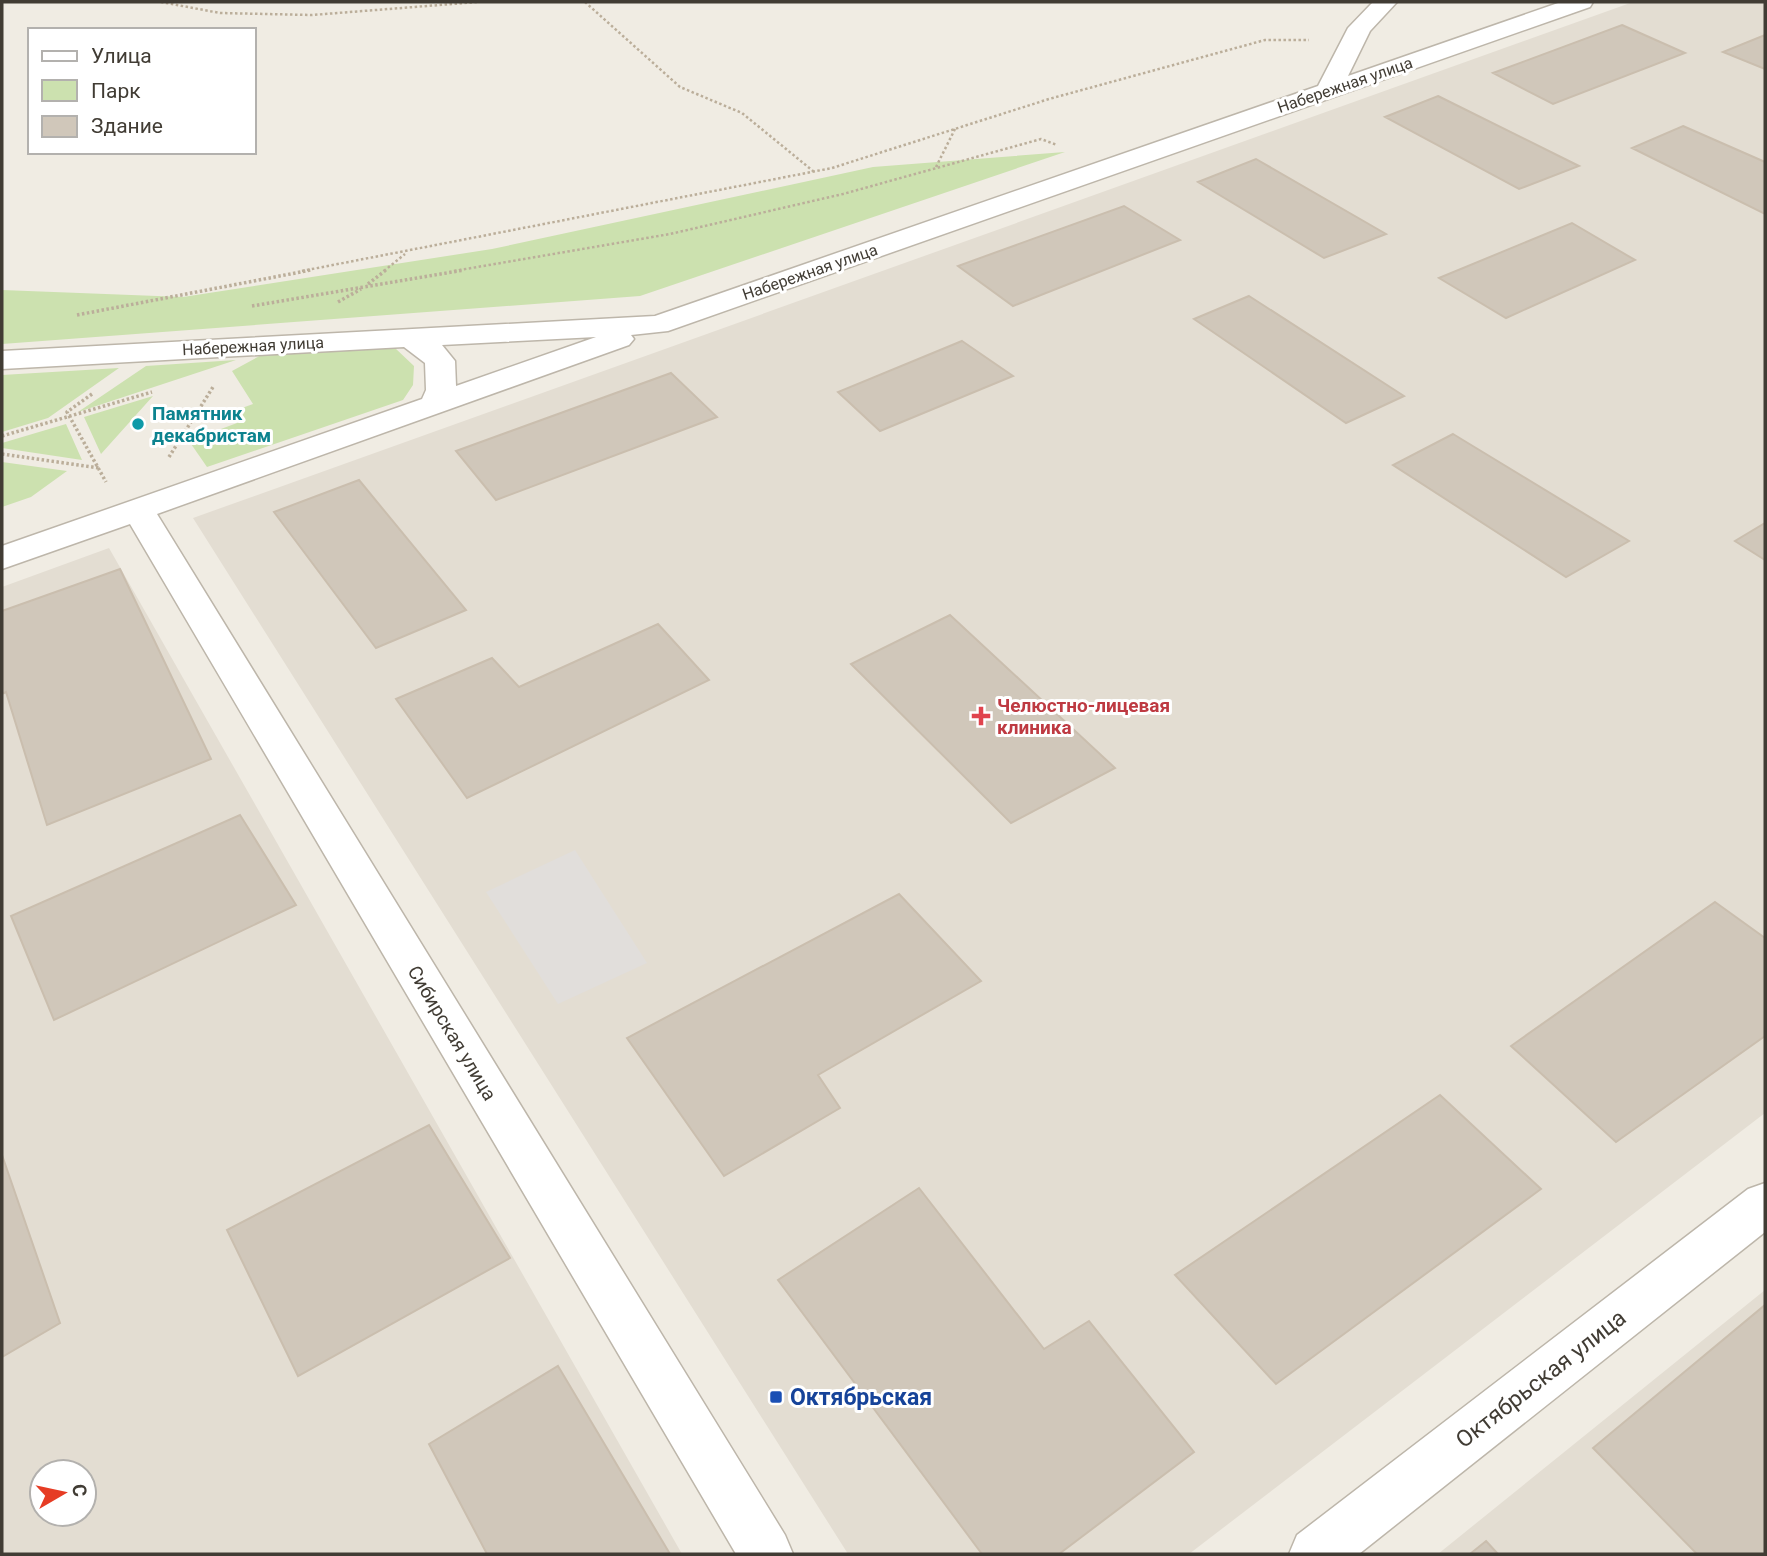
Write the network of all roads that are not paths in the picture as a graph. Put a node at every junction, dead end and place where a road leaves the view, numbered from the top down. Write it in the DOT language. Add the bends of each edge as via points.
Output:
graph roads {
  1 [pos="1386,2"];
  2 [pos="1582,2"];
  3 [pos="1328,91"];
  4 [pos="658,325"];
  5 [pos="406,338"];
  6 [pos="2,360"];
  7 [pos="435,405"];
  8 [pos="123,499"];
  9 [pos="2,558"];
  10 [pos="1765,1204"];
  11 [pos="766,1554"];
  12 [pos="1316,1554"];
  1 -- 3 [label="street" via="1360,27"];
  2 -- 3 [label="street, Набережная улица"];
  3 -- 4 [label="street, Набережная улица"];
  4 -- 5 [label="street, Набережная улица"];
  4 -- 7 [label="street"];
  5 -- 6 [label="street, Набережная улица"];
  5 -- 7 [label="street" via="428,348 440,361 441,390"];
  7 -- 8 [label="street"];
  8 -- 9 [label="street"];
  8 -- 11 [label="street, Сибирская улица"];
  10 -- 12 [label="street, Октябрьская улица"];
}
